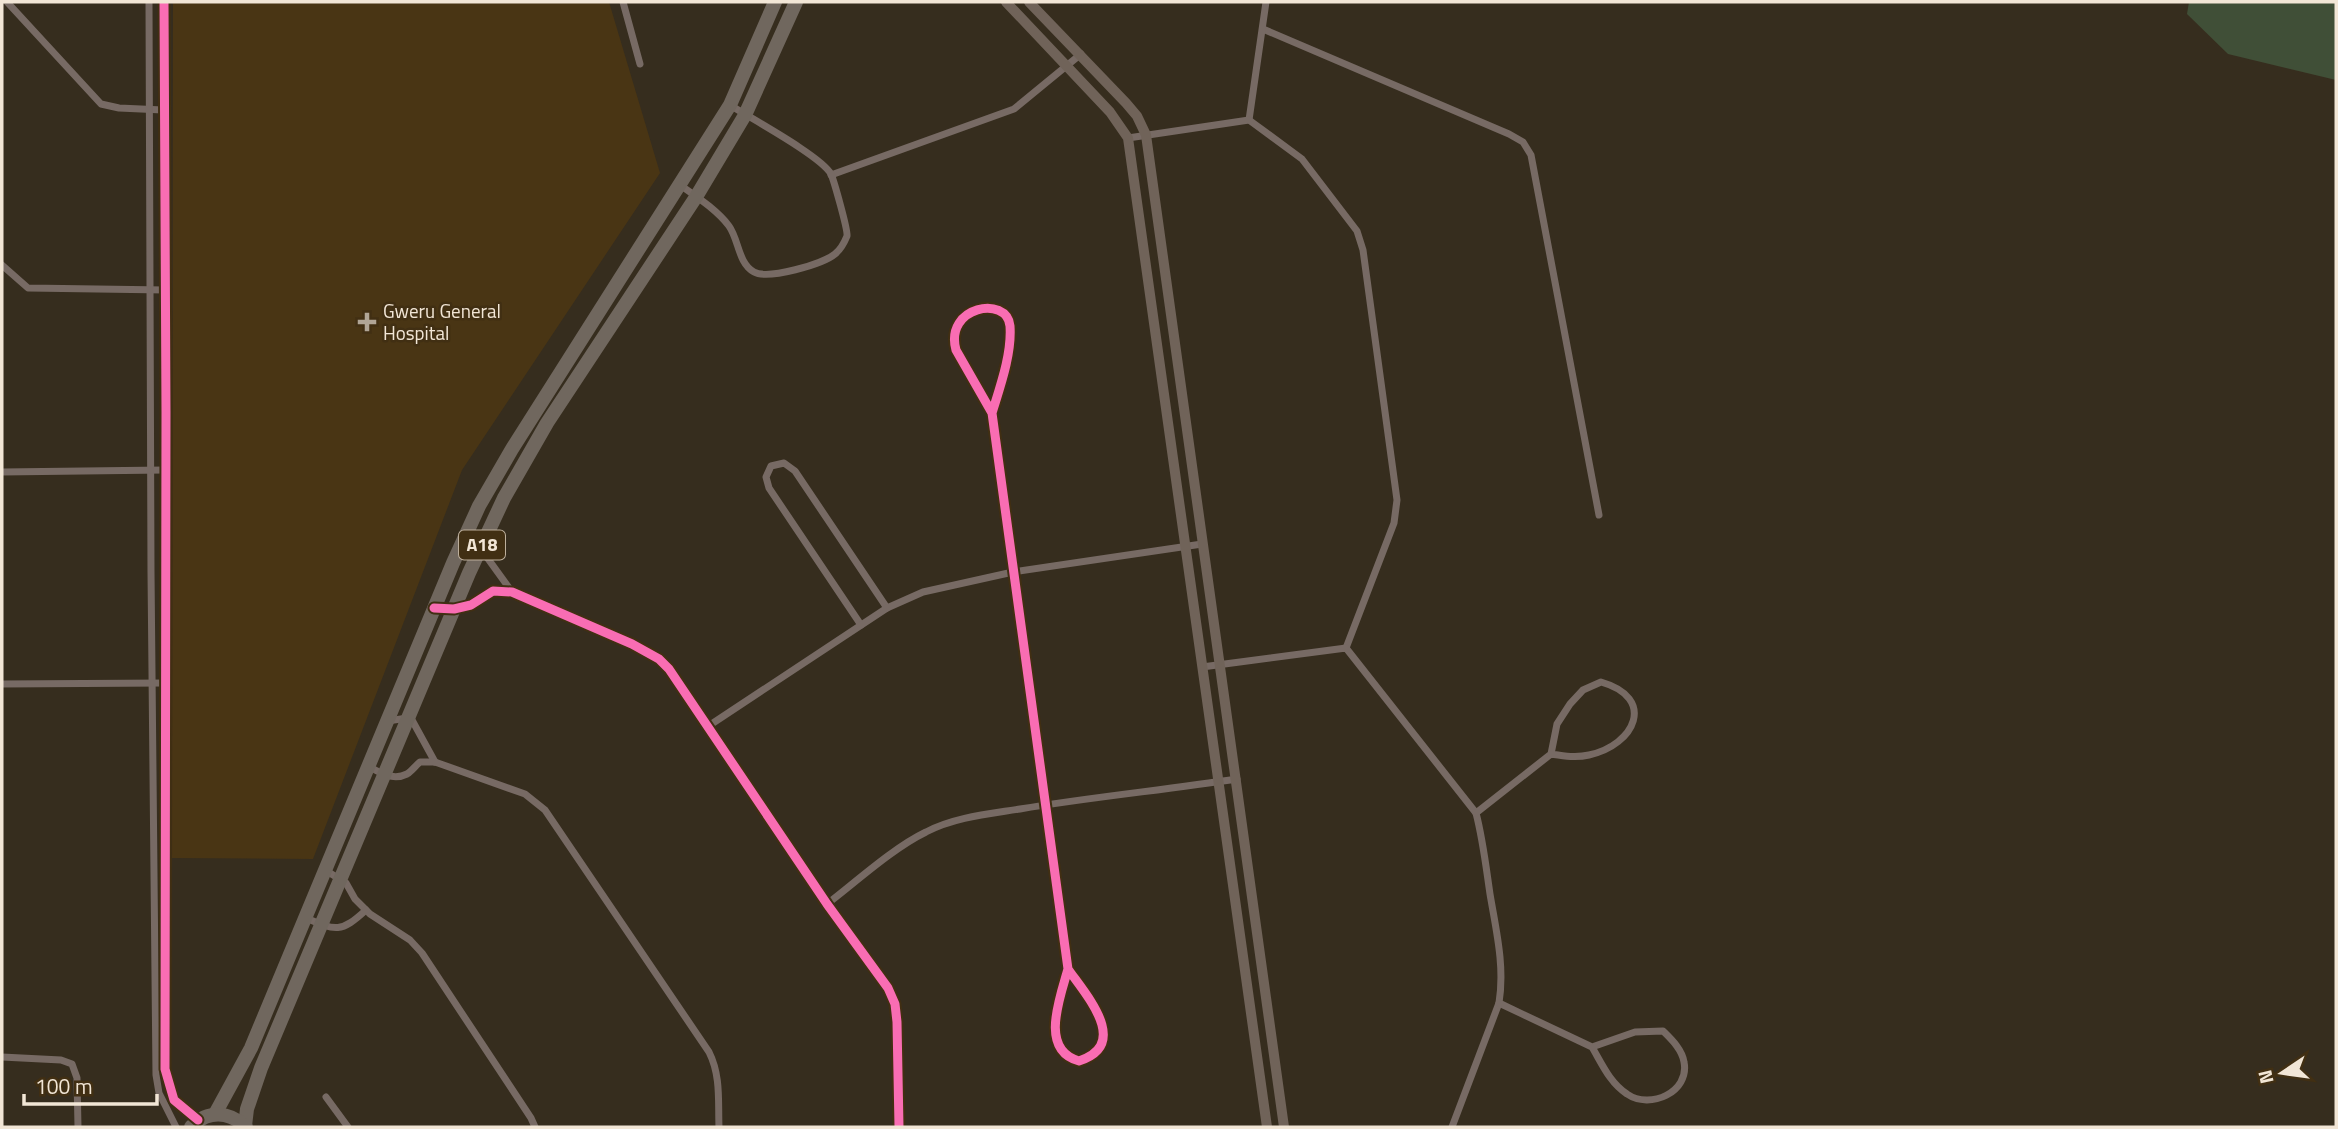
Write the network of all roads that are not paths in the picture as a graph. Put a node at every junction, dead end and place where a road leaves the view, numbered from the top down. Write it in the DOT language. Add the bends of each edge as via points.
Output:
graph roads {
  1 [pos="7,2"];
  2 [pos="149,2"];
  3 [pos="164,2"];
  4 [pos="623,2"];
  5 [pos="775,2"];
  6 [pos="796,2"];
  7 [pos="1006,2"];
  8 [pos="1029,2"];
  9 [pos="1266,2"];
  10 [pos="1263,29"];
  11 [pos="1081,54"];
  12 [pos="640,64"];
  13 [pos="1067,67"];
  14 [pos="730,105"];
  15 [pos="149,110"];
  16 [pos="163,110"];
  17 [pos="745,115"];
  18 [pos="1249,120"];
  19 [pos="1146,135"];
  20 [pos="1128,138"];
  21 [pos="831,175"];
  22 [pos="680,185"];
  23 [pos="696,197"];
  24 [pos="649,233"];
  25 [pos="666,243"];
  26 [pos="2,265"];
  27 [pos="166,290"];
  28 [pos="150,291"];
  29 [pos="600,310"];
  30 [pos="616,318"];
  31 [pos="543,399"];
  32 [pos="557,407"];
  33 [pos="992,413"];
  34 [pos="151,471"];
  35 [pos="165,471"];
  36 [pos="2,472"];
  37 [pos="1599,516"];
  38 [pos="1202,544"];
  39 [pos="1185,547"];
  40 [pos="459,549"];
  41 [pos="478,553"];
  42 [pos="1013,572"];
  43 [pos="512,592"];
  44 [pos="434,608"];
  45 [pos="887,608"];
  46 [pos="454,610"];
  47 [pos="861,625"];
  48 [pos="1346,648"];
  49 [pos="1219,665"];
  50 [pos="1202,667"];
  51 [pos="165,683"];
  52 [pos="2,684"];
  53 [pos="152,684"];
  54 [pos="408,718"];
  55 [pos="386,721"];
  56 [pos="707,727"];
  57 [pos="1551,754"];
  58 [pos="435,762"];
  59 [pos="368,766"];
  60 [pos="384,775"];
  61 [pos="1237,779"];
  62 [pos="1219,782"];
  63 [pos="1045,804"];
  64 [pos="1476,813"];
  65 [pos="325,870"];
  66 [pos="341,880"];
  67 [pos="827,904"];
  68 [pos="366,910"];
  69 [pos="306,918"];
  70 [pos="323,925"];
  71 [pos="1068,969"];
  72 [pos="156,984"];
  73 [pos="167,984"];
  74 [pos="1499,1003"];
  75 [pos="1592,1047"];
  76 [pos="2,1057"];
  77 [pos="326,1097"];
  78 [pos="174,1100"];
  79 [pos="164,1106"];
  80 [pos="215,1114"];
  81 [pos="194,1124"];
  82 [pos="78,1127"];
  83 [pos="176,1127"];
  84 [pos="246,1127"];
  85 [pos="348,1127"];
  86 [pos="535,1127"];
  87 [pos="719,1127"];
  88 [pos="899,1127"];
  89 [pos="1267,1127"];
  90 [pos="1284,1127"];
  91 [pos="1452,1127"];
  1 -- 15 [label="street" via="102,104"];
  2 -- 15 [label="street"];
  3 -- 16 [label="street"];
  4 -- 12 [label="street"];
  5 -- 14 [label="highway, A18"];
  6 -- 17 [label="highway, A18"];
  7 -- 13 [label="main road"];
  8 -- 11 [label="main road"];
  9 -- 10 [label="street"];
  10 -- 18 [label="street"];
  10 -- 37 [label="street" via="1523,142 1531,155"];
  11 -- 13 [label="street"];
  11 -- 19 [label="main road" via="1137,116"];
  13 -- 20 [label="main road"];
  13 -- 21 [label="street" via="999,116"];
  14 -- 17 [label="street"];
  14 -- 22 [label="highway, A18"];
  15 -- 16 [label="street"];
  15 -- 28 [label="street"];
  16 -- 27 [label="street"];
  17 -- 21 [label="street" via="812,157"];
  17 -- 23 [label="highway, A18"];
  18 -- 19 [label="street"];
  18 -- 48 [label="street" via="1302,159 1357,231 1363,250 1397,500 1394,523"];
  19 -- 20 [label="street"];
  19 -- 38 [label="main road"];
  20 -- 39 [label="main road"];
  21 -- 23 [label="street" via="846,223 843,244 826,259 774,275 764,276 746,266 730,228"];
  22 -- 23 [label="street"];
  22 -- 24 [label="highway, A18"];
  23 -- 25 [label="highway, A18"];
  24 -- 25 [label="highway"];
  24 -- 29 [label="highway, A18"];
  25 -- 30 [label="highway, A18"];
  26 -- 28 [label="street" via="27,288"];
  27 -- 28 [label="street"];
  27 -- 35 [label="street"];
  28 -- 34 [label="street"];
  29 -- 30 [label="highway"];
  29 -- 31 [label="highway, A18"];
  30 -- 32 [label="highway, A18"];
  31 -- 32 [label="highway"];
  31 -- 40 [label="highway, A18" via="479,506"];
  32 -- 41 [label="highway, A18"];
  33 -- 33 [label="street" via="953,339 963,316 985,309 999,310 1010,325"];
  33 -- 42 [label="street"];
  34 -- 35 [label="street"];
  34 -- 36 [label="street"];
  34 -- 53 [label="street"];
  35 -- 51 [label="street"];
  38 -- 39 [label="street"];
  38 -- 49 [label="main road"];
  39 -- 42 [label="street"];
  39 -- 50 [label="main road"];
  40 -- 41 [label="street"];
  40 -- 44 [label="highway, A18"];
  41 -- 43 [label="street" via="491,561"];
  41 -- 46 [label="highway, A18"];
  42 -- 45 [label="street" via="923,592"];
  42 -- 63 [label="street"];
  43 -- 46 [label="street" via="493,591 479,602"];
  43 -- 56 [label="street" via="659,659"];
  44 -- 46 [label="street"];
  44 -- 55 [label="highway, A18"];
  45 -- 47 [label="street"];
  45 -- 47 [label="street" via="795,471 784,463 771,466 766,477 769,488"];
  46 -- 54 [label="highway, A18"];
  47 -- 56 [label="street"];
  48 -- 49 [label="street"];
  48 -- 64 [label="street"];
  49 -- 50 [label="street"];
  49 -- 61 [label="main road"];
  50 -- 62 [label="main road"];
  51 -- 53 [label="street"];
  51 -- 73 [label="street"];
  52 -- 53 [label="street"];
  53 -- 72 [label="street"];
  54 -- 55 [label="street"];
  54 -- 58 [label="street"];
  54 -- 60 [label="highway, A18"];
  55 -- 59 [label="highway, A18"];
  56 -- 67 [label="street"];
  57 -- 57 [label="street" via="1557,724 1583,690 1601,682 1617,687 1630,700 1635,718 1622,739 1591,755"];
  57 -- 64 [label="street"];
  58 -- 60 [label="street" via="420,762 407,774"];
  58 -- 87 [label="street" via="525,794 545,810 709,1052 718,1081"];
  59 -- 60 [label="street"];
  59 -- 65 [label="highway, A18"];
  60 -- 66 [label="highway, A18"];
  61 -- 62 [label="street"];
  61 -- 90 [label="main road"];
  62 -- 63 [label="street"];
  62 -- 89 [label="main road"];
  63 -- 67 [label="street" via="927,831"];
  63 -- 71 [label="street"];
  64 -- 74 [label="street" via="1501,956"];
  65 -- 66 [label="street"];
  65 -- 69 [label="highway, A18"];
  66 -- 68 [label="street"];
  66 -- 70 [label="highway, A18"];
  67 -- 88 [label="street" via="895,1004"];
  68 -- 70 [label="street" via="344,927"];
  68 -- 86 [label="street" via="422,953"];
  69 -- 70 [label="street"];
  69 -- 80 [label="highway, A18" via="251,1048"];
  70 -- 84 [label="highway, A18" via="261,1068"];
  71 -- 71 [label="street" via="1054,1031 1062,1053 1079,1061 1096,1053 1104,1033 1101,1018"];
  72 -- 73 [label="street"];
  72 -- 79 [label="street" via="156,1075"];
  73 -- 78 [label="street" via="165,1069"];
  74 -- 75 [label="street"];
  74 -- 91 [label="street"];
  75 -- 75 [label="street" via="1635,1032 1663,1031 1675,1043 1684,1062 1683,1073 1671,1093 1660,1099 1638,1100 1612,1081"];
  76 -- 82 [label="street" via="72,1063 77,1078"];
  77 -- 85 [label="street"];
  78 -- 79 [label="street"];
  78 -- 81 [label="street"];
  79 -- 83 [label="street"];
  80 -- 81 [label="highway"];
  80 -- 84 [label="highway, A18" via="237,1119"];
}
